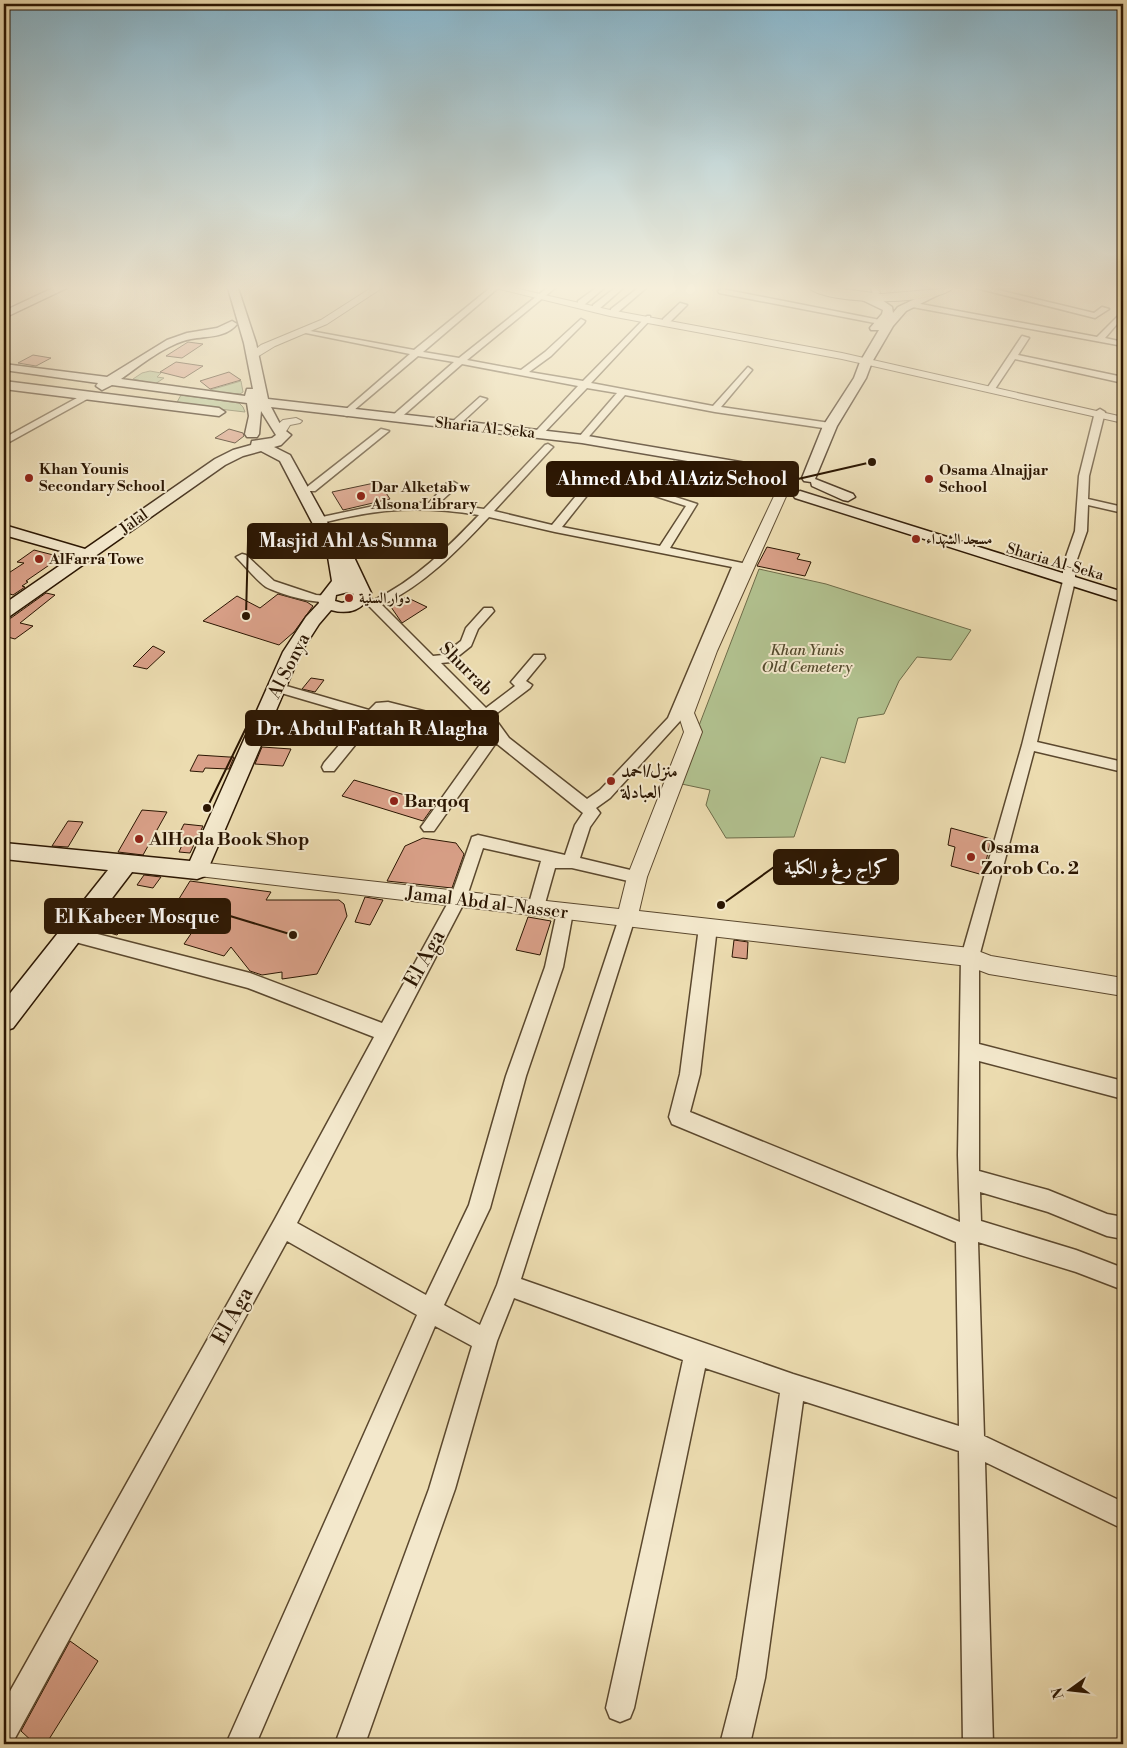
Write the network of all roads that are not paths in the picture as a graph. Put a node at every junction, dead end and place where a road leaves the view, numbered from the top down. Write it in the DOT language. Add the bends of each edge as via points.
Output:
graph roads {
  1 [pos="22,370"];
  2 [pos="128,370"];
  3 [pos="246,370"];
  4 [pos="254,370"];
  5 [pos="399,370"];
  6 [pos="453,370"];
  7 [pos="509,370"];
  8 [pos="526,370"];
  9 [pos="597,370"];
  10 [pos="748,370"];
  11 [pos="859,370"];
  12 [pos="899,370"];
  13 [pos="906,370"];
  14 [pos="1003,370"];
  15 [pos="1075,370"];
  16 [pos="522,372"];
  17 [pos="1123,380"];
  18 [pos="108,382"];
  19 [pos="121,384"];
  20 [pos="583,384"];
  21 [pos="4,385"];
  22 [pos="992,386"];
  23 [pos="623,392"];
  24 [pos="92,397"];
  25 [pos="483,399"];
  26 [pos="257,401"];
  27 [pos="828,406"];
  28 [pos="715,409"];
  29 [pos="1100,414"];
  30 [pos="245,415"];
  31 [pos="395,418"];
  32 [pos="1123,419"];
  33 [pos="347,420"];
  34 [pos="301,422"];
  35 [pos="455,424"];
  36 [pos="824,425"];
  37 [pos="384,431"];
  38 [pos="539,433"];
  39 [pos="267,435"];
  40 [pos="582,439"];
  41 [pos="4,442"];
  42 [pos="810,442"];
  43 [pos="548,447"];
  44 [pos="674,465"];
  45 [pos="793,471"];
  46 [pos="813,481"];
  47 [pos="454,485"];
  48 [pos="778,488"];
  49 [pos="311,489"];
  50 [pos="584,493"];
  51 [pos="800,495"];
  52 [pos="1081,500"];
  53 [pos="432,504"];
  54 [pos="1123,510"];
  55 [pos="487,513"];
  56 [pos="326,519"];
  57 [pos="555,529"];
  58 [pos="4,530"];
  59 [pos="4,535"];
  60 [pos="663,550"];
  61 [pos="80,555"];
  62 [pos="242,557"];
  63 [pos="743,566"];
  64 [pos="1069,573"];
  65 [pos="1123,582"];
  66 [pos="329,597"];
  67 [pos="1123,597"];
  68 [pos="365,598"];
  69 [pos="4,605"];
  70 [pos="4,612"];
  71 [pos="488,612"];
  72 [pos="539,658"];
  73 [pos="430,660"];
  74 [pos="276,687"];
  75 [pos="372,715"];
  76 [pos="485,715"];
  77 [pos="498,740"];
  78 [pos="1029,745"];
  79 [pos="329,767"];
  80 [pos="1123,767"];
  81 [pos="587,807"];
  82 [pos="429,827"];
  83 [pos="4,851"];
  84 [pos="126,863"];
  85 [pos="570,863"];
  86 [pos="197,870"];
  87 [pos="637,877"];
  88 [pos="458,899"];
  89 [pos="536,907"];
  90 [pos="565,912"];
  91 [pos="626,918"];
  92 [pos="708,927"];
  93 [pos="70,934"];
  94 [pos="970,958"];
  95 [pos="1123,976"];
  96 [pos="1123,987"];
  97 [pos="4,1020"];
  98 [pos="385,1033"];
  99 [pos="970,1050"];
  100 [pos="1123,1090"];
  101 [pos="969,1179"];
  102 [pos="283,1227"];
  103 [pos="1123,1228"];
  104 [pos="969,1232"];
  105 [pos="1123,1279"];
  106 [pos="508,1285"];
  107 [pos="430,1311"];
  108 [pos="486,1341"];
  109 [pos="696,1352"];
  110 [pos="793,1386"];
  111 [pos="970,1442"];
  112 [pos="1123,1516"];
  113 [pos="620,1708"];
  114 [pos="4,1730"];
  115 [pos="241,1744"];
  116 [pos="350,1744"];
  117 [pos="735,1744"];
  118 [pos="978,1744"];
  1 -- 18 [label="main road, Sharia Al-Seka"];
  2 -- 18 [label="main road"];
  3 -- 26 [label="main road"];
  4 -- 26 [label="main road"];
  5 -- 33 [label="street"];
  6 -- 31 [label="street"];
  7 -- 16 [label="street"];
  8 -- 16 [label="street"];
  9 -- 20 [label="street"];
  10 -- 28 [label="street"];
  11 -- 36 [label="main road" via="860,378"];
  12 -- 29 [label="street"];
  13 -- 22 [label="street"];
  14 -- 22 [label="street"];
  15 -- 17 [label="street"];
  16 -- 20 [label="street"];
  18 -- 19 [label="main road, Sharia Al-Seka"];
  18 -- 24 [label="main road"];
  19 -- 24 [label="main road"];
  19 -- 26 [label="main road, Sharia Al-Seka"];
  20 -- 23 [label="street"];
  20 -- 38 [label="street"];
  21 -- 24 [label="main road"];
  22 -- 29 [label="street"];
  23 -- 28 [label="street"];
  23 -- 40 [label="street"];
  24 -- 30 [label="main road"];
  24 -- 41 [label="street"];
  25 -- 35 [label="street"];
  26 -- 30 [label="main road"];
  26 -- 33 [label="main road, Sharia Al-Seka"];
  26 -- 39 [label="main road"];
  27 -- 36 [label="main road"];
  28 -- 36 [label="street"];
  29 -- 32 [label="street"];
  29 -- 52 [label="street"];
  30 -- 39 [label="main road"];
  31 -- 33 [label="main road, Sharia Al-Seka"];
  31 -- 35 [label="main road, Sharia Al-Seka"];
  33 -- 37 [label="main road, Sharia Al-Seka"];
  34 -- 39 [label="main road"];
  35 -- 38 [label="main road, Sharia Al-Seka"];
  36 -- 42 [label="main road"];
  36 -- 46 [label="main road"];
  37 -- 43 [label="main road, Sharia Al-Seka"];
  37 -- 49 [label="street"];
  38 -- 40 [label="main road, Sharia Al-Seka"];
  39 -- 49 [label="main road" via="289,450"];
  39 -- 61 [label="main road, Jalal" via="220,462"];
  39 -- 66 [label="main road" via="285,458 335,550 340,582"];
  40 -- 45 [label="main road, Sharia Al-Seka"];
  43 -- 44 [label="main road, Sharia Al-Seka"];
  43 -- 55 [label="street"];
  44 -- 48 [label="main road, Sharia Al-Seka"];
  44 -- 60 [label="street" via="657,495 692,504"];
  45 -- 46 [label="main road, Sharia Al-Seka"];
  45 -- 48 [label="main road" via="776,478"];
  46 -- 51 [label="main road" via="816,490"];
  46 -- 64 [label="main road, Sharia Al-Seka" via="833,492 1018,552"];
  47 -- 53 [label="street"];
  48 -- 51 [label="main road, Sharia Al-Seka"];
  48 -- 63 [label="street"];
  49 -- 56 [label="main road"];
  50 -- 57 [label="street"];
  51 -- 64 [label="main road, Sharia Al-Seka"];
  52 -- 54 [label="street"];
  52 -- 64 [label="street" via="1081,531"];
  53 -- 55 [label="street"];
  53 -- 56 [label="street" via="389,504"];
  55 -- 57 [label="street"];
  55 -- 68 [label="street" via="437,566 404,590"];
  56 -- 68 [label="main road"];
  57 -- 60 [label="street"];
  58 -- 61 [label="main road"];
  59 -- 61 [label="main road"];
  60 -- 63 [label="street"];
  61 -- 69 [label="main road, Jalal"];
  61 -- 70 [label="main road, Jalal"];
  62 -- 66 [label="street" via="270,584 315,599"];
  63 -- 81 [label="street" via="674,720 605,794"];
  63 -- 87 [label="street" via="686,713 693,732"];
  64 -- 65 [label="main road, Sharia Al-Seka"];
  64 -- 67 [label="main road, Sharia Al-Seka"];
  64 -- 78 [label="street"];
  66 -- 68 [label="main road" via="347,587"];
  66 -- 74 [label="main road, Al Sonya" via="292,652"];
  68 -- 73 [label="street, Shurrab"];
  71 -- 73 [label="street" via="472,628 467,643 446,659"];
  72 -- 76 [label="street" via="518,682 525,685"];
  73 -- 76 [label="street, Shurrab"];
  74 -- 75 [label="street"];
  74 -- 86 [label="main road, Al Sonya"];
  75 -- 77 [label="street" via="381,706 388,706"];
  75 -- 79 [label="street"];
  76 -- 77 [label="street, Shurrab"];
  77 -- 81 [label="street, Shurrab"];
  77 -- 82 [label="street"];
  78 -- 80 [label="street"];
  78 -- 94 [label="street"];
  81 -- 85 [label="street" via="592,813 583,825"];
  83 -- 84 [label="main road, Jamal Abd al-Nasser"];
  84 -- 86 [label="main road, Jamal Abd al-Nasser"];
  84 -- 93 [label="main road"];
  85 -- 87 [label="street"];
  85 -- 88 [label="street" via="478,841"];
  85 -- 89 [label="street" via="549,861"];
  86 -- 88 [label="street, Jamal Abd al-Nasser"];
  87 -- 91 [label="street"];
  88 -- 89 [label="street, Jamal Abd al-Nasser"];
  88 -- 98 [label="street, El Aga"];
  89 -- 90 [label="street, Jamal Abd al-Nasser"];
  90 -- 91 [label="street, Jamal Abd al-Nasser"];
  90 -- 107 [label="street" via="554,967 516,1076 478,1208"];
  91 -- 92 [label="street, Jamal Abd al-Nasser"];
  91 -- 106 [label="street"];
  92 -- 94 [label="street, Jamal Abd al-Nasser"];
  92 -- 104 [label="street" via="690,1074 679,1118"];
  93 -- 97 [label="main road"];
  93 -- 98 [label="street" via="250,981"];
  94 -- 95 [label="street, Jamal Abd al-Nasser" via="988,954"];
  94 -- 96 [label="street, Jamal Abd al-Nasser" via="989,965"];
  94 -- 99 [label="street"];
  98 -- 102 [label="street, El Aga"];
  99 -- 100 [label="street"];
  99 -- 101 [label="street"];
  101 -- 103 [label="street" via="1048,1201 1107,1225"];
  101 -- 104 [label="street"];
  102 -- 107 [label="street"];
  102 -- 114 [label="street, El Aga"];
  104 -- 105 [label="street" via="1076,1260"];
  104 -- 111 [label="street"];
  106 -- 108 [label="street"];
  106 -- 109 [label="street"];
  107 -- 108 [label="street"];
  107 -- 115 [label="street"];
  108 -- 116 [label="street" via="442,1489"];
  109 -- 110 [label="street"];
  109 -- 113 [label="street"];
  110 -- 111 [label="street"];
  110 -- 117 [label="street" via="750,1678"];
  111 -- 112 [label="street"];
  111 -- 118 [label="street"];
}
